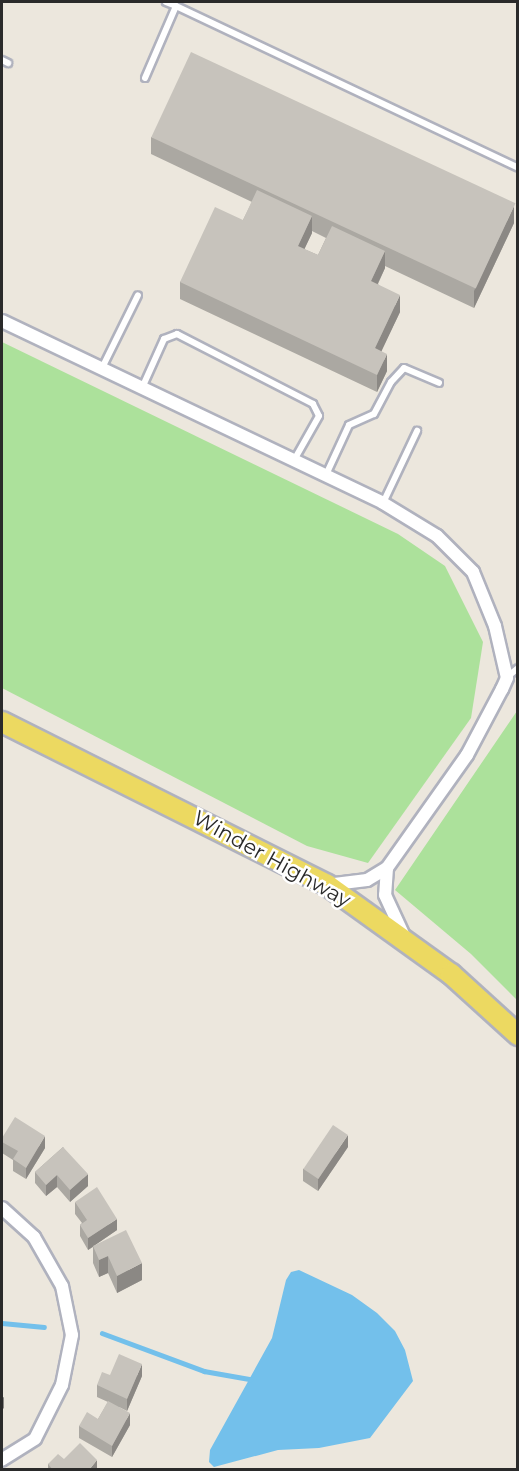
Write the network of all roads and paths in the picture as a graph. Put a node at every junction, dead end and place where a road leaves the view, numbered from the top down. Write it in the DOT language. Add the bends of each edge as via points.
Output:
graph roads {
  1 [pos="166,2"];
  2 [pos="176,6"];
  3 [pos="146,78"];
  4 [pos="518,168"];
  5 [pos="138,295"];
  6 [pos="2,321"];
  7 [pos="102,369"];
  8 [pos="439,383"];
  9 [pos="141,388"];
  10 [pos="417,431"];
  11 [pos="293,462"];
  12 [pos="325,477"];
  13 [pos="383,503"];
  14 [pos="518,668"];
  15 [pos="507,678"];
  16 [pos="2,722"];
  17 [pos="387,868"];
  18 [pos="327,885"];
  19 [pos="407,940"];
  20 [pos="518,1035"];
  21 [pos="2,1208"];
  22 [pos="2,1461"];
  1 -- 2 [label="lane"];
  2 -- 3 [label="lane"];
  2 -- 4 [label="lane"];
  5 -- 7 [label="lane"];
  6 -- 7 [label="street"];
  7 -- 9 [label="street"];
  8 -- 12 [label="lane" via="404,368 391,382 374,414 349,425"];
  9 -- 11 [label="street"];
  9 -- 11 [label="lane" via="164,339 177,334 314,404 319,416"];
  10 -- 13 [label="lane"];
  11 -- 12 [label="street"];
  12 -- 13 [label="street"];
  13 -- 15 [label="street" via="437,536 473,572 495,626"];
  14 -- 15 [label="lane"];
  15 -- 17 [label="street" via="467,755"];
  16 -- 18 [label="main road, Winder Highway"];
  17 -- 18 [label="street" via="353,884"];
  17 -- 19 [label="street" via="384,883 388,908"];
  18 -- 19 [label="main road, Winder Highway"];
  19 -- 20 [label="main road, Winder Highway"];
  21 -- 22 [label="street" via="34,1237 62,1286 72,1335 62,1385 35,1439"];
}
